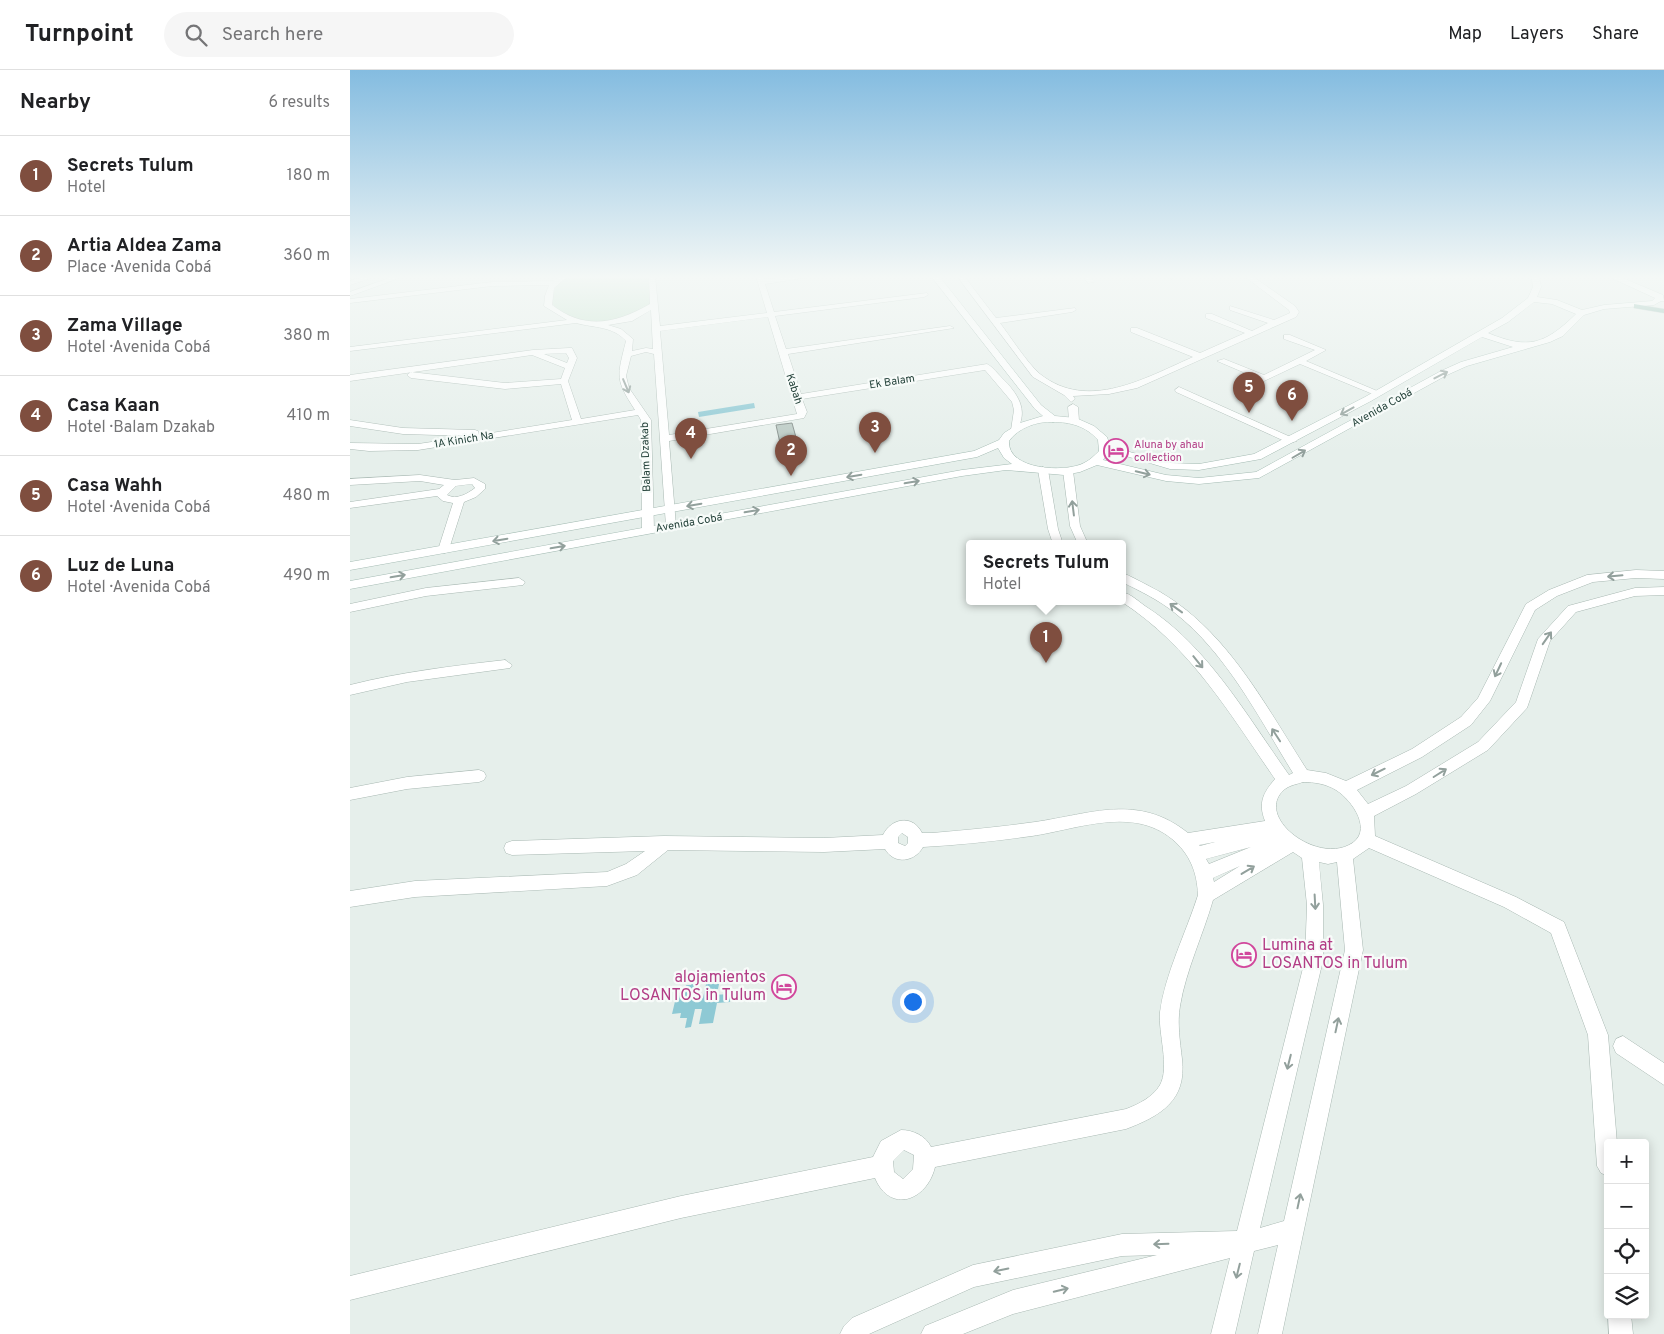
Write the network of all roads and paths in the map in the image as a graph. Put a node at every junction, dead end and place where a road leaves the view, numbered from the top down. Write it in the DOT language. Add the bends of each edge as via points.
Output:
graph roads {
  1 [pos="409,335"];
  2 [pos="463,335"];
  3 [pos="625,335"];
  4 [pos="657,335"];
  5 [pos="777,335"];
  6 [pos="901,335"];
  7 [pos="982,335"];
  8 [pos="1005,335"];
  9 [pos="1146,335"];
  10 [pos="1247,335"];
  11 [pos="1477,335"];
  12 [pos="1485,335"];
  13 [pos="1557,335"];
  14 [pos="1287,337"];
  15 [pos="350,343"];
  16 [pos="1523,347"];
  17 [pos="350,349"];
  18 [pos="533,352"];
  19 [pos="658,352"];
  20 [pos="783,352"];
  21 [pos="628,354"];
  22 [pos="1199,356"];
  23 [pos="1222,361"];
  24 [pos="1300,361"];
  25 [pos="569,368"];
  26 [pos="377,374"];
  27 [pos="350,378"];
  28 [pos="564,382"];
  29 [pos="1179,390"];
  30 [pos="1378,393"];
  31 [pos="797,396"];
  32 [pos="1070,400"];
  33 [pos="648,404"];
  34 [pos="1053,419"];
  35 [pos="1074,421"];
  36 [pos="577,422"];
  37 [pos="350,423"];
  38 [pos="1014,428"];
  39 [pos="494,435"];
  40 [pos="665,439"];
  41 [pos="1292,441"];
  42 [pos="1003,442"];
  43 [pos="1105,445"];
  44 [pos="350,446"];
  45 [pos="1095,461"];
  46 [pos="1029,467"];
  47 [pos="1043,470"];
  48 [pos="1068,470"];
  49 [pos="350,482"];
  50 [pos="454,484"];
  51 [pos="442,492"];
  52 [pos="459,500"];
  53 [pos="350,505"];
  54 [pos="670,509"];
  55 [pos="648,513"];
  56 [pos="671,526"];
  57 [pos="648,530"];
  58 [pos="1057,540"];
  59 [pos="1081,540"];
  60 [pos="444,550"];
  61 [pos="350,566"];
  62 [pos="1664,575"];
  63 [pos="1126,579"];
  64 [pos="519,582"];
  65 [pos="350,585"];
  66 [pos="1664,591"];
  67 [pos="1126,598"];
  68 [pos="350,608"];
  69 [pos="504,665"];
  70 [pos="350,690"];
  71 [pos="479,776"];
  72 [pos="1303,776"];
  73 [pos="1284,780"];
  74 [pos="1345,788"];
  75 [pos="350,794"];
  76 [pos="1366,813"];
  77 [pos="1282,835"];
  78 [pos="1366,839"];
  79 [pos="1186,840"];
  80 [pos="664,843"];
  81 [pos="512,848"];
  82 [pos="1197,854"];
  83 [pos="1310,854"];
  84 [pos="1345,856"];
  85 [pos="1205,874"];
  86 [pos="1206,895"];
  87 [pos="350,899"];
  88 [pos="1623,1046"];
  89 [pos="1664,1074"];
  90 [pos="1606,1139"];
  91 [pos="925,1159"];
  92 [pos="882,1166"];
  93 [pos="1292,1230"];
  94 [pos="1245,1242"];
  95 [pos="350,1288"];
  96 [pos="1619,1319"];
  97 [pos="852,1334"];
  98 [pos="933,1334"];
  99 [pos="1223,1334"];
  100 [pos="1270,1334"];
  101 [pos="1621,1334"];
  1 -- 15 [label="street"];
  2 -- 17 [label="street"];
  3 -- 21 [label="street, Balam Dzakab" via="630,341"];
  4 -- 19 [label="street"];
  5 -- 20 [label="street, Kabah"];
  6 -- 20 [label="street"];
  7 -- 34 [label="street" via="1038,406"];
  8 -- 32 [label="street" via="1036,375"];
  9 -- 22 [label="street"];
  10 -- 22 [label="street"];
  11 -- 30 [label="street, Avenida Cobá"];
  12 -- 16 [label="street"];
  13 -- 16 [label="street, Avenida Cobá"];
  14 -- 24 [label="street" via="1322,350"];
  45 -- 16 [label="street, Avenida Cobá, one-way" via="1166,478 1199,481 1259,475 1444,373"];
  18 -- 25 [label="street"];
  18 -- 25 [label="street" via="569,350 573,358"];
  18 -- 26 [label="street"];
  19 -- 21 [label="street" via="646,350"];
  19 -- 33 [label="street"];
  20 -- 31 [label="street, Kabah"];
  21 -- 33 [label="street, Balam Dzakab, one-way" via="622,376 625,388"];
  22 -- 32 [label="street" via="1134,386"];
  23 -- 24 [label="street" via="1264,378"];
  24 -- 30 [label="street"];
  25 -- 28 [label="street"];
  26 -- 27 [label="street"];
  26 -- 28 [label="street" via="505,386"];
  28 -- 36 [label="street"];
  29 -- 41 [label="street"];
  30 -- 41 [label="street, Avenida Cobá, one-way"];
  31 -- 38 [label="street, Ek Balam" via="987,368 1018,403 1019,418"];
  31 -- 40 [label="street, Kabah" via="801,416"];
  32 -- 35 [label="street"];
  33 -- 36 [label="street, 1A Kinich Na"];
  33 -- 40 [label="street"];
  33 -- 55 [label="street, Balam Dzakab"];
  34 -- 35 [label="street"];
  34 -- 38 [label="street" via="1032,421"];
  35 -- 43 [label="street" via="1092,428"];
  36 -- 39 [label="street, 1A Kinich Na"];
  37 -- 39 [label="street" via="403,431"];
  38 -- 42 [label="street"];
  39 -- 44 [label="street, 1A Kinich Na" via="418,447"];
  40 -- 54 [label="street"];
  41 -- 43 [label="street, Avenida Cobá" via="1257,458 1199,467 1170,466"];
  42 -- 46 [label="street" via="1009,456"];
  42 -- 54 [label="street, Avenida Cobá, one-way" via="977,454"];
  43 -- 45 [label="street"];
  45 -- 48 [label="street"];
  46 -- 47 [label="street"];
  56 -- 46 [label="street, Avenida Cobá, one-way" via="979,470"];
  47 -- 48 [label="street"];
  47 -- 58 [label="street"];
  59 -- 48 [label="street, one-way" via="1075,526"];
  49 -- 50 [label="street" via="420,478"];
  50 -- 51 [label="street"];
  50 -- 52 [label="street" via="470,480 480,486 474,494"];
  51 -- 52 [label="street" via="446,499"];
  51 -- 53 [label="street"];
  52 -- 60 [label="street"];
  54 -- 55 [label="street, Avenida Cobá"];
  54 -- 56 [label="street"];
  55 -- 57 [label="street, Balam Dzakab"];
  55 -- 60 [label="street, Avenida Cobá, one-way"];
  56 -- 57 [label="street, Avenida Cobá"];
  65 -- 57 [label="street, Avenida Cobá, one-way"];
  60 -- 61 [label="street, Avenida Cobá"];
  62 -- 74 [label="street, one-way" via="1591,578 1553,593 1530,608 1484,701 1466,722 1417,754"];
  72 -- 63 [label="street, one-way" via="1237,675 1206,636 1172,605"];
  64 -- 68 [label="street" via="426,592"];
  76 -- 66 [label="street, one-way" via="1412,790 1483,746 1522,704 1544,639 1572,609 1635,592"];
  67 -- 73 [label="street, one-way" via="1143,608 1201,664"];
  69 -- 70 [label="street" via="441,672"];
  71 -- 75 [label="street" via="407,783"];
  72 -- 73 [label="street"];
  72 -- 74 [label="street" via="1324,778"];
  73 -- 77 [label="street" via="1268,799 1270,817"];
  74 -- 76 [label="street"];
  76 -- 78 [label="street" via="1369,831"];
  77 -- 79 [label="street"];
  77 -- 82 [label="street"];
  77 -- 83 [label="street"];
  77 -- 85 [label="street"];
  86 -- 77 [label="street, one-way"];
  78 -- 84 [label="street"];
  78 -- 90 [label="street" via="1510,902 1558,928 1598,1035"];
  79 -- 80 [label="street" via="1166,827 1126,815 993,834 918,840 905,852 895,851 889,842 824,845"];
  79 -- 82 [label="street"];
  80 -- 81 [label="street"];
  80 -- 87 [label="street" via="644,863 628,873 607,879 415,889"];
  82 -- 85 [label="street"];
  83 -- 84 [label="street"];
  83 -- 94 [label="street, one-way" via="1316,905 1314,960"];
  93 -- 84 [label="street, one-way" via="1354,950"];
  85 -- 86 [label="street"];
  86 -- 91 [label="street" via="1174,986 1168,1026 1174,1066 1168,1091 1158,1103 1126,1119"];
  88 -- 89 [label="street"];
  91 -- 92 [label="street" via="915,1142 901,1140 888,1148"];
  91 -- 92 [label="street" via="921,1178 901,1190 888,1184"];
  92 -- 95 [label="street" via="793,1181 664,1210"];
  93 -- 94 [label="street"];
  93 -- 100 [label="street"];
  94 -- 97 [label="street, one-way" via="1122,1245 973,1276 860,1326"];
  98 -- 94 [label="street, one-way" via="1013,1302"];
  94 -- 99 [label="street, one-way"];
  96 -- 101 [label="street"];
}
